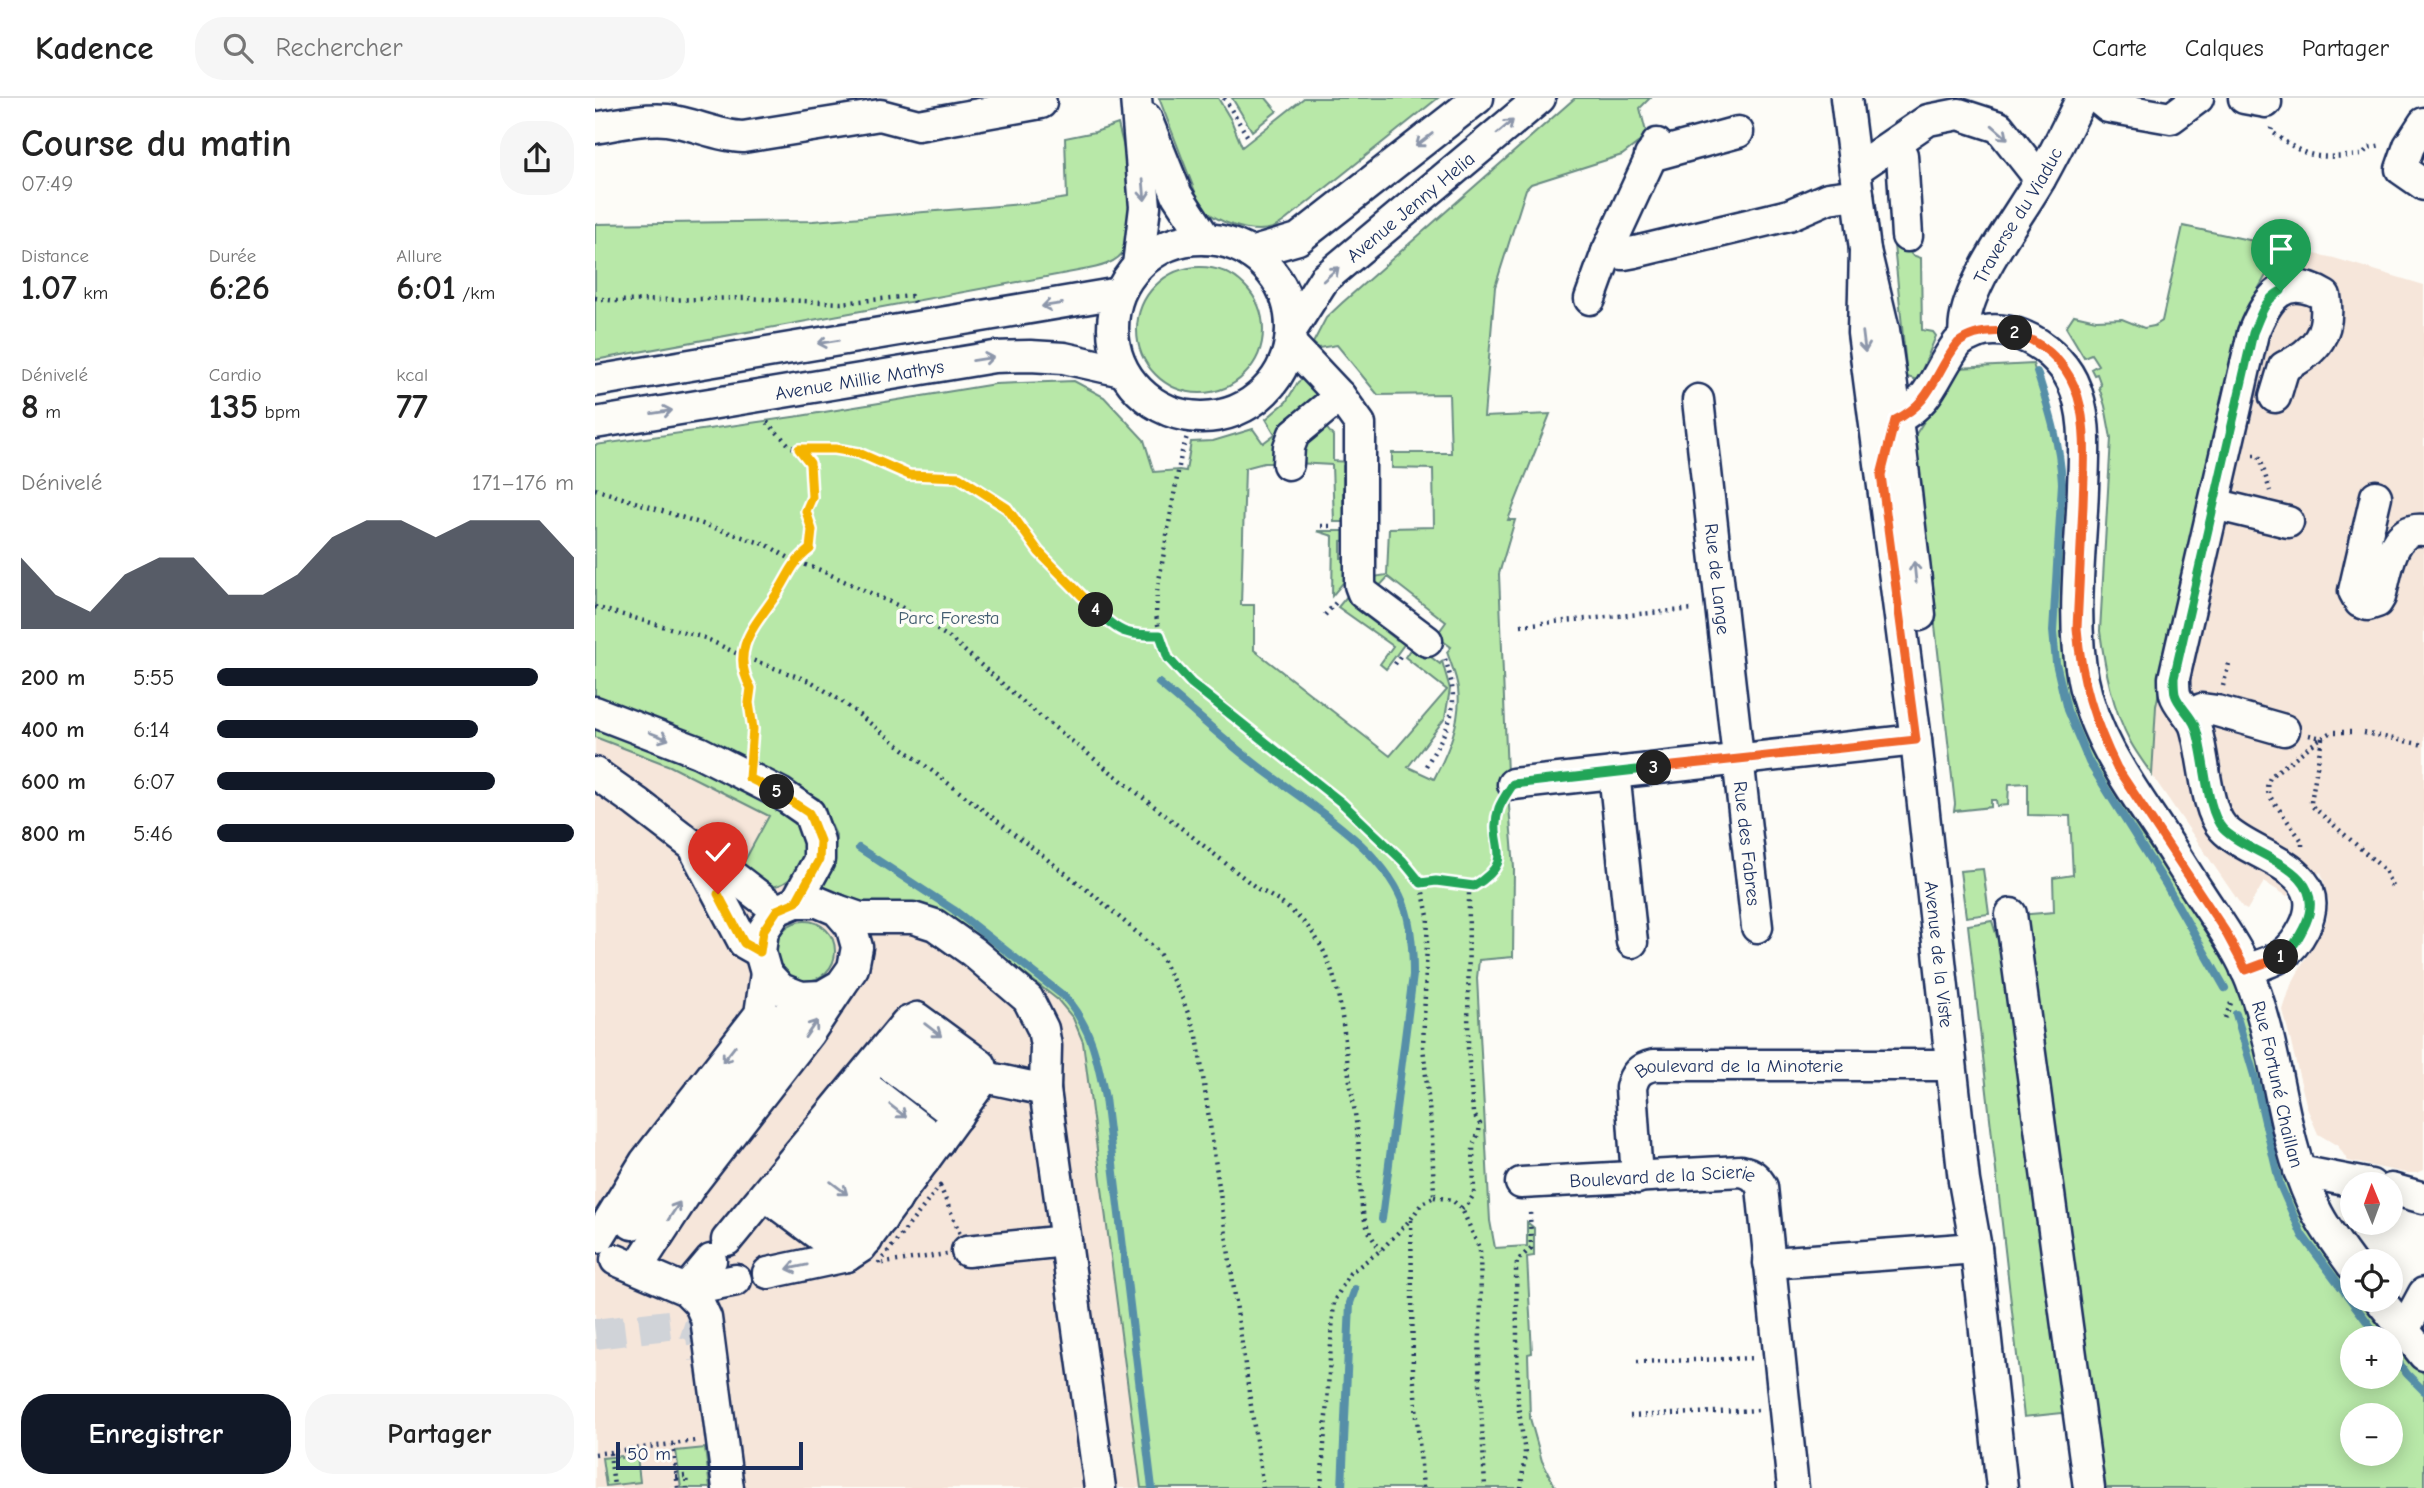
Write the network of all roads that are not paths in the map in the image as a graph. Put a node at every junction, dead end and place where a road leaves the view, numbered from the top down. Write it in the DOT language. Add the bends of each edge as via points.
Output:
graph roads {
  1 [pos="1137,98"];
  2 [pos="1478,98"];
  3 [pos="1540,98"];
  4 [pos="1846,98"];
  5 [pos="2082,98"];
  6 [pos="2097,98"];
  7 [pos="2198,98"];
  8 [pos="1041,103"];
  9 [pos="595,128"];
  10 [pos="2420,129"];
  11 [pos="1738,132"];
  12 [pos="1895,143"];
  13 [pos="2040,179"];
  14 [pos="1856,182"];
  15 [pos="2424,185"];
  16 [pos="1907,236"];
  17 [pos="1206,239"];
  18 [pos="1864,250"];
  19 [pos="1607,252"];
  20 [pos="1249,253"];
  21 [pos="1138,265"];
  22 [pos="1119,293"];
  23 [pos="1590,299"];
  24 [pos="1291,336"];
  25 [pos="1965,337"];
  26 [pos="1122,371"];
  27 [pos="595,380"];
  28 [pos="1869,381"];
  29 [pos="1339,396"];
  30 [pos="2275,397"];
  31 [pos="1698,400"];
  32 [pos="1895,420"];
  33 [pos="595,423"];
  34 [pos="1288,464"];
  35 [pos="1881,475"];
  36 [pos="2376,496"];
  37 [pos="2214,504"];
  38 [pos="2288,522"];
  39 [pos="2424,530"];
  40 [pos="1427,642"];
  41 [pos="595,712"];
  42 [pos="2189,715"];
  43 [pos="2298,732"];
  44 [pos="1916,740"];
  45 [pos="1737,759"];
  46 [pos="1614,772"];
  47 [pos="595,773"];
  48 [pos="1513,784"];
  49 [pos="692,844"];
  50 [pos="786,906"];
  51 [pos="837,910"];
  52 [pos="2011,914"];
  53 [pos="935,925"];
  54 [pos="1757,927"];
  55 [pos="1632,942"];
  56 [pos="763,962"];
  57 [pos="2246,970"];
  58 [pos="847,977"];
  59 [pos="801,997"];
  60 [pos="888,1046"];
  61 [pos="1950,1065"];
  62 [pos="1045,1090"];
  63 [pos="971,1096"];
  64 [pos="812,1138"];
  65 [pos="2299,1171"];
  66 [pos="1637,1178"];
  67 [pos="2340,1179"];
  68 [pos="1525,1182"];
  69 [pos="2403,1192"];
  70 [pos="2424,1198"];
  71 [pos="895,1199"];
  72 [pos="632,1224"];
  73 [pos="1066,1241"];
  74 [pos="1976,1248"];
  75 [pos="2340,1249"];
  76 [pos="967,1251"];
  77 [pos="608,1254"];
  78 [pos="1769,1263"];
  79 [pos="768,1273"];
  80 [pos="736,1280"];
  81 [pos="686,1290"];
  82 [pos="2424,1293"];
  83 [pos="2390,1312"];
  84 [pos="2404,1330"];
  85 [pos="2424,1355"];
  86 [pos="728,1488"];
  87 [pos="1100,1488"];
  88 [pos="1793,1488"];
  89 [pos="2002,1488"];
  90 [pos="2089,1488"];
  1 -- 17 [label="street" via="1177,195"];
  1 -- 21 [label="street, one-way" via="1145,206"];
  2 -- 20 [label="street, one-way" via="1298,239"];
  24 -- 3 [label="street, Avenue Jenny Helia, one-way" via="1324,279"];
  4 -- 14 [label="street"];
  5 -- 13 [label="street, Traverse du Viaduc"];
  6 -- 7 [label="street" via="2108,107 2171,118"];
  8 -- 9 [label="street" via="918,125 880,115 743,137 668,120"];
  10 -- 15 [label="street" via="2401,169"];
  11 -- 19 [label="street" via="1653,150"];
  12 -- 13 [label="street, one-way" via="1929,120 1959,114 1999,127"];
  12 -- 14 [label="street"];
  12 -- 16 [label="street" via="1902,155"];
  13 -- 25 [label="street, Traverse du Viaduc" via="1977,284 1964,324"];
  14 -- 18 [label="street"];
  14 -- 19 [label="street" via="1789,215 1635,252"];
  17 -- 20 [label="street"];
  17 -- 21 [label="street" via="1158,250"];
  18 -- 28 [label="street, one-way" via="1863,333"];
  18 -- 32 [label="street" via="1884,330"];
  19 -- 23 [label="street"];
  20 -- 24 [label="street" via="1272,273 1286,299"];
  21 -- 22 [label="street"];
  22 -- 26 [label="street" via="1112,319"];
  22 -- 27 [label="street, one-way"];
  24 -- 26 [label="street" via="1282,368 1267,390 1245,407 1220,416 1193,418 1165,410 1140,394"];
  24 -- 29 [label="street"];
  25 -- 32 [label="street" via="1952,350 1920,404"];
  25 -- 57 [label="street, Rue Fortuné Chaillan" via="1995,331 2032,339 2048,348 2073,382 2085,435 2077,628 2090,705 2117,768"];
  33 -- 26 [label="street, Avenue Millie Mathys, one-way" via="994,357 1064,358"];
  28 -- 32 [label="street" via="1879,407"];
  28 -- 35 [label="street"];
  29 -- 34 [label="street" via="1294,434"];
  29 -- 40 [label="street" via="1360,424 1360,585 1368,599"];
  30 -- 37 [label="street" via="2284,367 2304,358 2325,330 2325,296 2311,288 2281,291 2262,311"];
  31 -- 45 [label="street, Rue de Lange"];
  32 -- 35 [label="street, Avenue de la Viste"];
  74 -- 32 [label="street, one-way" via="1983,1182"];
  35 -- 44 [label="street, Avenue de la Viste"];
  36 -- 39 [label="street" via="2354,591 2360,602 2368,605 2381,597 2399,538"];
  37 -- 38 [label="street"];
  37 -- 42 [label="street" via="2174,678 2175,695"];
  41 -- 50 [label="street, one-way" via="699,752 809,813 820,841 819,860"];
  42 -- 43 [label="street" via="2202,709 2215,711"];
  42 -- 57 [label="street" via="2222,828 2291,870 2307,891 2307,921 2295,944 2284,956"];
  44 -- 45 [label="street"];
  44 -- 61 [label="street, Avenue de la Viste"];
  45 -- 46 [label="street"];
  45 -- 54 [label="street, Rue des Fabres"];
  46 -- 48 [label="street"];
  46 -- 55 [label="street"];
  47 -- 49 [label="street"];
  49 -- 50 [label="street"];
  49 -- 56 [label="street" via="744,943"];
  50 -- 51 [label="street" via="818,902"];
  50 -- 56 [label="street" via="763,931"];
  51 -- 53 [label="street" via="860,918 913,918"];
  51 -- 58 [label="street" via="851,926 857,947"];
  52 -- 90 [label="street"];
  53 -- 58 [label="street" via="886,934 870,946"];
  53 -- 62 [label="street" via="1028,999 1043,1029"];
  56 -- 59 [label="street" via="781,989"];
  56 -- 77 [label="street, one-way" via="760,1014 645,1162"];
  57 -- 65 [label="street, Rue Fortuné Chaillan" via="2264,1023"];
  58 -- 59 [label="street" via="822,996"];
  77 -- 58 [label="street, one-way" via="692,1184"];
  59 -- 72 [label="street"];
  60 -- 63 [label="street"];
  60 -- 63 [label="street, one-way" via="906,1023 917,1018 981,1065"];
  60 -- 64 [label="street"];
  61 -- 66 [label="street, Boulevard de la Minoterie" via="1645,1067 1638,1071 1631,1088"];
  61 -- 74 [label="street, Avenue de la Viste"];
  62 -- 63 [label="street"];
  62 -- 73 [label="street"];
  63 -- 71 [label="street"];
  64 -- 71 [label="street"];
  64 -- 71 [label="street, one-way"];
  64 -- 71 [label="street"];
  64 -- 71 [label="street, one-way"];
  64 -- 81 [label="street"];
  65 -- 67 [label="street"];
  65 -- 75 [label="street, Rue Fortuné Chaillan" via="2311,1202"];
  66 -- 68 [label="street, Boulevard de la Scierie"];
  66 -- 78 [label="street, Boulevard de la Scierie" via="1750,1173 1762,1187"];
  69 -- 70 [label="street"];
  71 -- 79 [label="street, one-way"];
  73 -- 76 [label="street"];
  73 -- 87 [label="street"];
  74 -- 78 [label="street"];
  74 -- 89 [label="street, Avenue de la Viste"];
  77 -- 81 [label="street"];
  78 -- 88 [label="street, Boulevard de la Scierie"];
  80 -- 81 [label="street"];
  81 -- 86 [label="street" via="706,1318"];
  82 -- 84 [label="street"];
  83 -- 84 [label="street"];
  84 -- 85 [label="street"];
}
